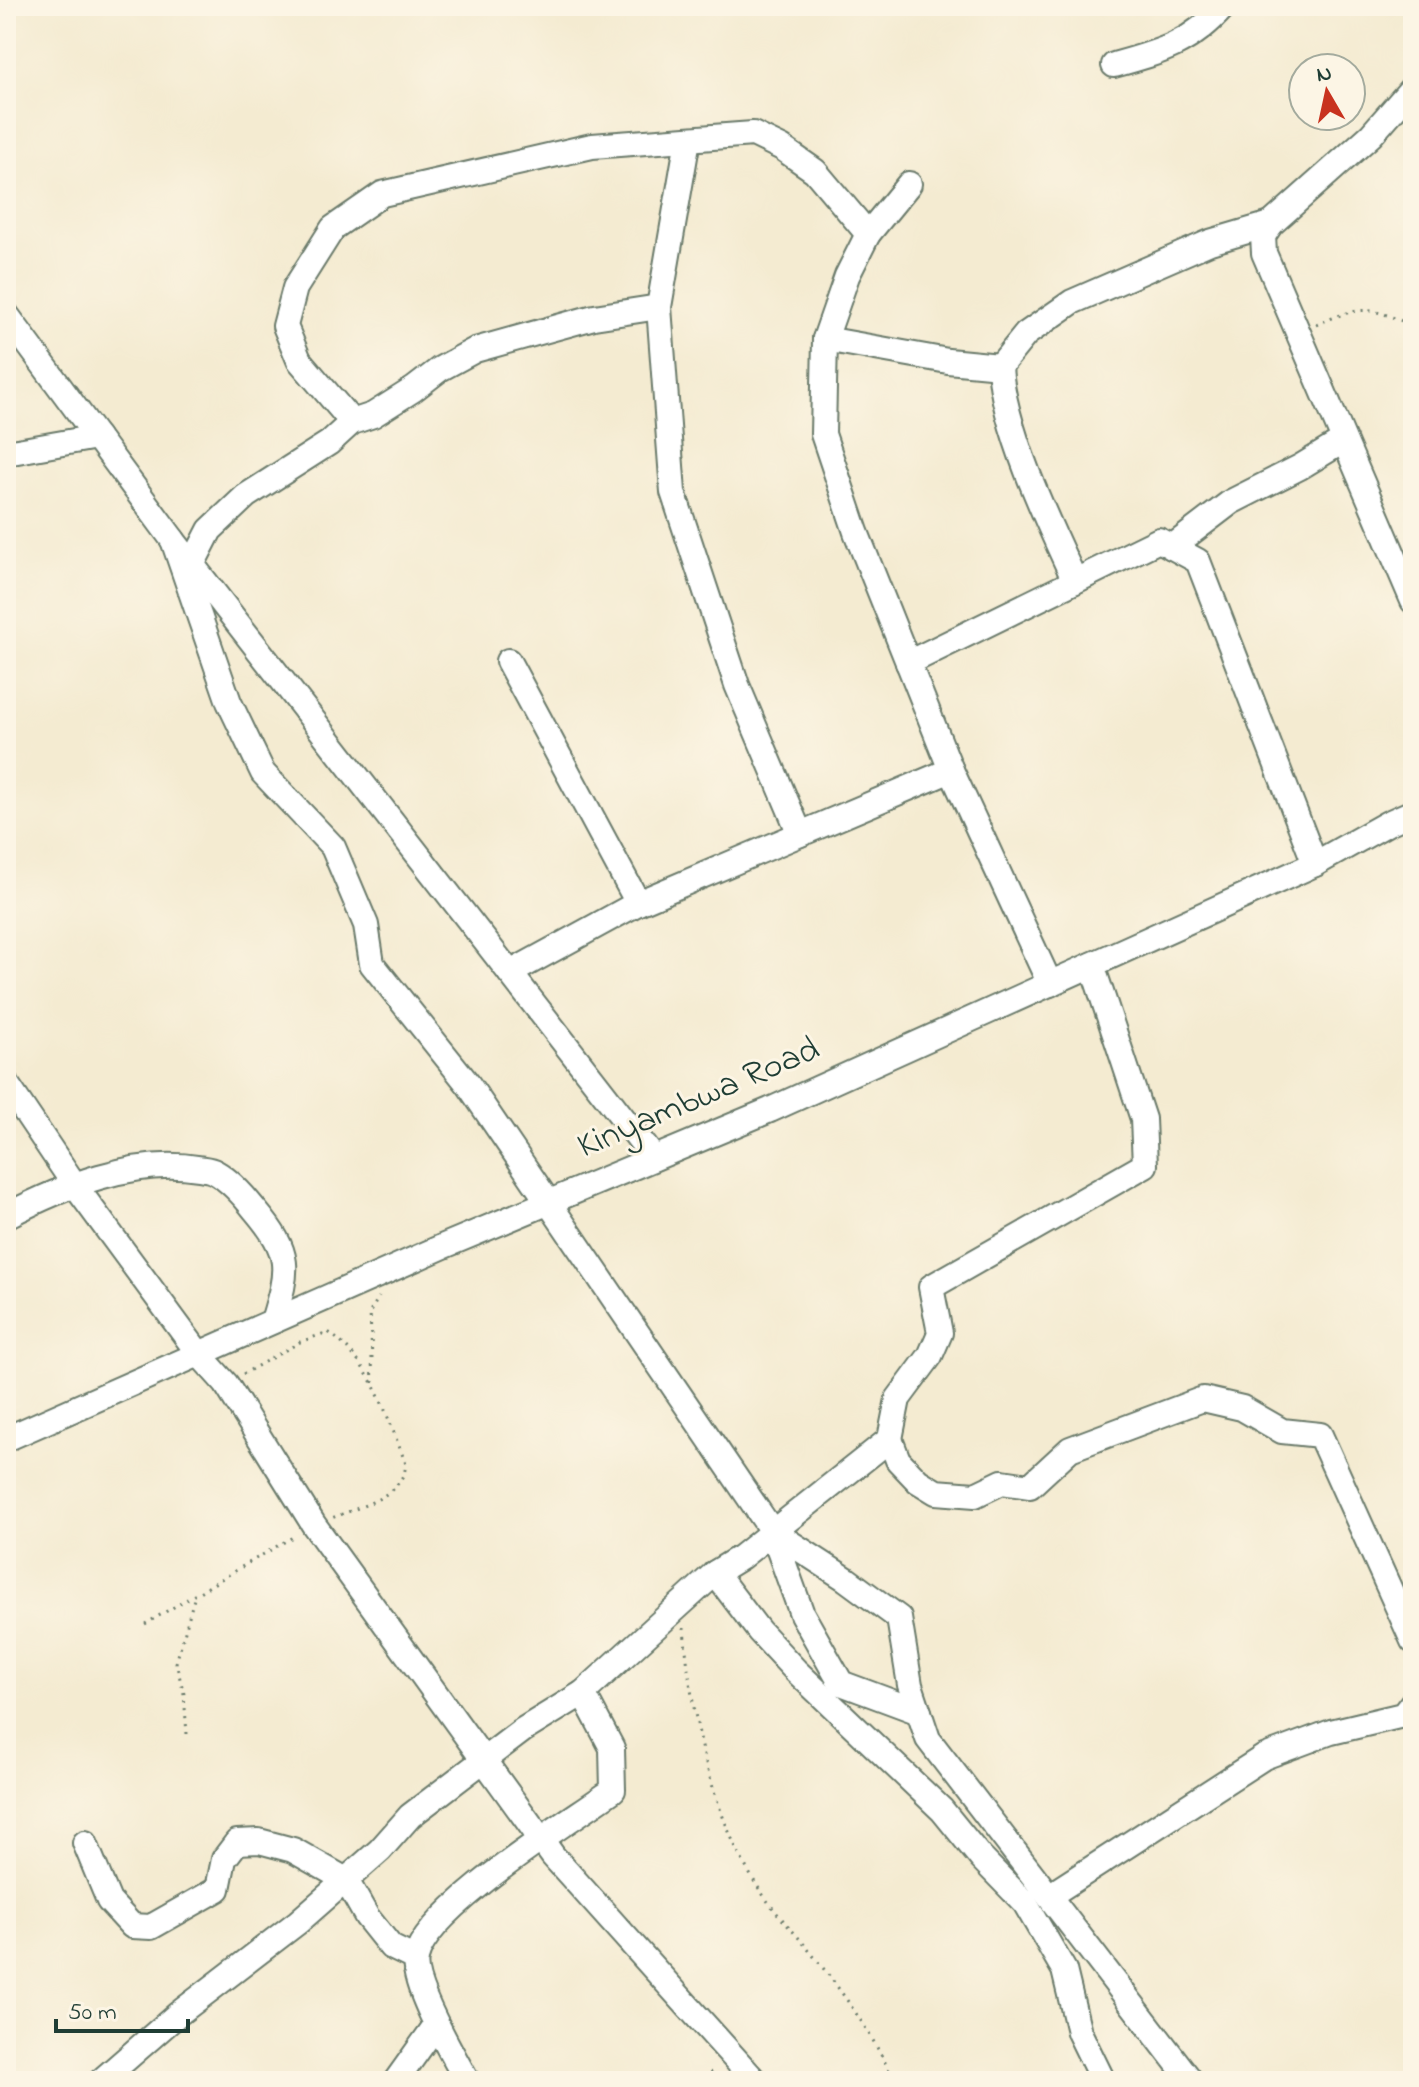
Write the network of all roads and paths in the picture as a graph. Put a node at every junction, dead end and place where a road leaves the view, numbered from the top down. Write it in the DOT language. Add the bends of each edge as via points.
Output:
graph roads {
  1 [pos="1224,6"];
  2 [pos="1114,65"];
  3 [pos="1413,87"];
  4 [pos="688,139"];
  5 [pos="909,184"];
  6 [pos="1271,224"];
  7 [pos="868,234"];
  8 [pos="659,307"];
  9 [pos="6,314"];
  10 [pos="1413,326"];
  11 [pos="1298,333"];
  12 [pos="825,339"];
  13 [pos="1000,366"];
  14 [pos="352,422"];
  15 [pos="97,437"];
  16 [pos="1343,441"];
  17 [pos="6,453"];
  18 [pos="173,540"];
  19 [pos="1172,547"];
  20 [pos="192,565"];
  21 [pos="1075,581"];
  22 [pos="1413,601"];
  23 [pos="508,661"];
  24 [pos="908,663"];
  25 [pos="951,770"];
  26 [pos="1413,812"];
  27 [pos="800,834"];
  28 [pos="1315,864"];
  29 [pos="638,903"];
  30 [pos="1092,965"];
  31 [pos="510,973"];
  32 [pos="1050,984"];
  33 [pos="6,1083"];
  34 [pos="654,1158"];
  35 [pos="76,1187"];
  36 [pos="549,1202"];
  37 [pos="6,1216"];
  38 [pos="396,1267"];
  39 [pos="273,1321"];
  40 [pos="199,1354"];
  41 [pos="373,1383"];
  42 [pos="226,1384"];
  43 [pos="6,1439"];
  44 [pos="890,1439"];
  45 [pos="314,1525"];
  46 [pos="772,1531"];
  47 [pos="715,1573"];
  48 [pos="195,1595"];
  49 [pos="682,1604"];
  50 [pos="145,1624"];
  51 [pos="1413,1641"];
  52 [pos="583,1693"];
  53 [pos="1413,1702"];
  54 [pos="919,1712"];
  55 [pos="187,1734"];
  56 [pos="484,1760"];
  57 [pos="543,1840"];
  58 [pos="85,1843"];
  59 [pos="346,1880"];
  60 [pos="1049,1896"];
  61 [pos="416,1959"];
  62 [pos="436,2025"];
  63 [pos="748,2071"];
  64 [pos="101,2081"];
  65 [pos="396,2081"];
  66 [pos="467,2081"];
  67 [pos="688,2081"];
  68 [pos="894,2081"];
  69 [pos="1103,2081"];
  70 [pos="1191,2081"];
  1 -- 2 [label="street" via="1205,28 1163,52"];
  3 -- 6 [label="street" via="1371,135"];
  4 -- 7 [label="street" via="753,134 782,148 815,171"];
  4 -- 8 [label="street"];
  4 -- 14 [label="street" via="592,146 382,194 333,228 295,288 285,326 299,360"];
  5 -- 7 [label="street"];
  6 -- 11 [label="street" via="1263,236 1264,253"];
  6 -- 13 [label="street" via="1210,242 1072,302 1026,334"];
  7 -- 12 [label="street"];
  8 -- 14 [label="street" via="594,317 475,350 373,415"];
  8 -- 27 [label="street" via="676,504 737,685"];
  9 -- 15 [label="street"];
  10 -- 11 [label="path" via="1379,311 1358,309"];
  11 -- 16 [label="street"];
  12 -- 13 [label="street"];
  12 -- 24 [label="street" via="823,434"];
  13 -- 21 [label="street" via="1017,440"];
  14 -- 20 [label="street" via="329,443 246,496 210,530"];
  15 -- 17 [label="street"];
  15 -- 18 [label="street"];
  16 -- 19 [label="street" via="1231,502"];
  16 -- 22 [label="street"];
  18 -- 20 [label="street"];
  18 -- 36 [label="street" via="229,702 263,773 333,847 366,925 372,964 468,1084"];
  19 -- 21 [label="street" via="1159,540"];
  19 -- 28 [label="street" via="1198,561"];
  20 -- 31 [label="street"];
  21 -- 24 [label="street"];
  23 -- 29 [label="street"];
  24 -- 25 [label="street"];
  25 -- 27 [label="street"];
  25 -- 32 [label="street"];
  26 -- 28 [label="street, Kinyambwa Road"];
  27 -- 29 [label="street"];
  28 -- 30 [label="street, Kinyambwa Road"];
  29 -- 31 [label="street"];
  30 -- 32 [label="street, Kinyambwa Road"];
  30 -- 44 [label="street" via="1143,1119 1145,1165 931,1287 940,1333 898,1399"];
  31 -- 34 [label="street"];
  32 -- 34 [label="street, Kinyambwa Road"];
  33 -- 35 [label="street"];
  34 -- 36 [label="street, Kinyambwa Road"];
  35 -- 37 [label="street"];
  35 -- 39 [label="street" via="147,1166 214,1171 265,1222 286,1258"];
  35 -- 40 [label="street"];
  36 -- 38 [label="street, Kinyambwa Road"];
  36 -- 46 [label="street"];
  38 -- 39 [label="street, Kinyambwa Road"];
  38 -- 41 [label="path" via="370,1312"];
  39 -- 40 [label="street, Kinyambwa Road"];
  40 -- 42 [label="street"];
  40 -- 43 [label="street, Kinyambwa Road"];
  41 -- 42 [label="path" via="328,1332"];
  41 -- 45 [label="path" via="406,1464 405,1476 386,1495"];
  42 -- 45 [label="street"];
  44 -- 46 [label="street"];
  44 -- 51 [label="street" via="898,1460 918,1481 936,1492 975,1495 1002,1482 1030,1486 1070,1449 1203,1399 1242,1408 1282,1431 1320,1435"];
  45 -- 48 [label="path"];
  45 -- 56 [label="street"];
  46 -- 47 [label="street"];
  46 -- 54 [label="street" via="899,1618"];
  46 -- 54 [label="street" via="802,1614 841,1683"];
  47 -- 49 [label="street"];
  47 -- 69 [label="street" via="796,1671 942,1810 1025,1903 1064,1970 1079,2032"];
  48 -- 50 [label="path"];
  48 -- 55 [label="path" via="176,1663"];
  49 -- 52 [label="street"];
  49 -- 68 [label="path" via="696,1727 721,1812 742,1860 764,1896 833,1980"];
  52 -- 56 [label="street"];
  52 -- 57 [label="street" via="612,1748 613,1790"];
  53 -- 60 [label="street" via="1403,1715 1331,1732 1264,1757"];
  54 -- 60 [label="street" via="928,1739"];
  56 -- 57 [label="street"];
  56 -- 59 [label="street" via="410,1816"];
  57 -- 61 [label="street" via="479,1884 434,1926"];
  57 -- 63 [label="street"];
  58 -- 59 [label="street" via="109,1901 132,1926 151,1927 218,1889 224,1859 237,1842 259,1841 293,1850"];
  59 -- 61 [label="street" via="391,1947"];
  59 -- 64 [label="street"];
  60 -- 70 [label="street"];
  61 -- 62 [label="street"];
  62 -- 65 [label="street"];
  62 -- 66 [label="street"];
  63 -- 67 [label="path"];
}
